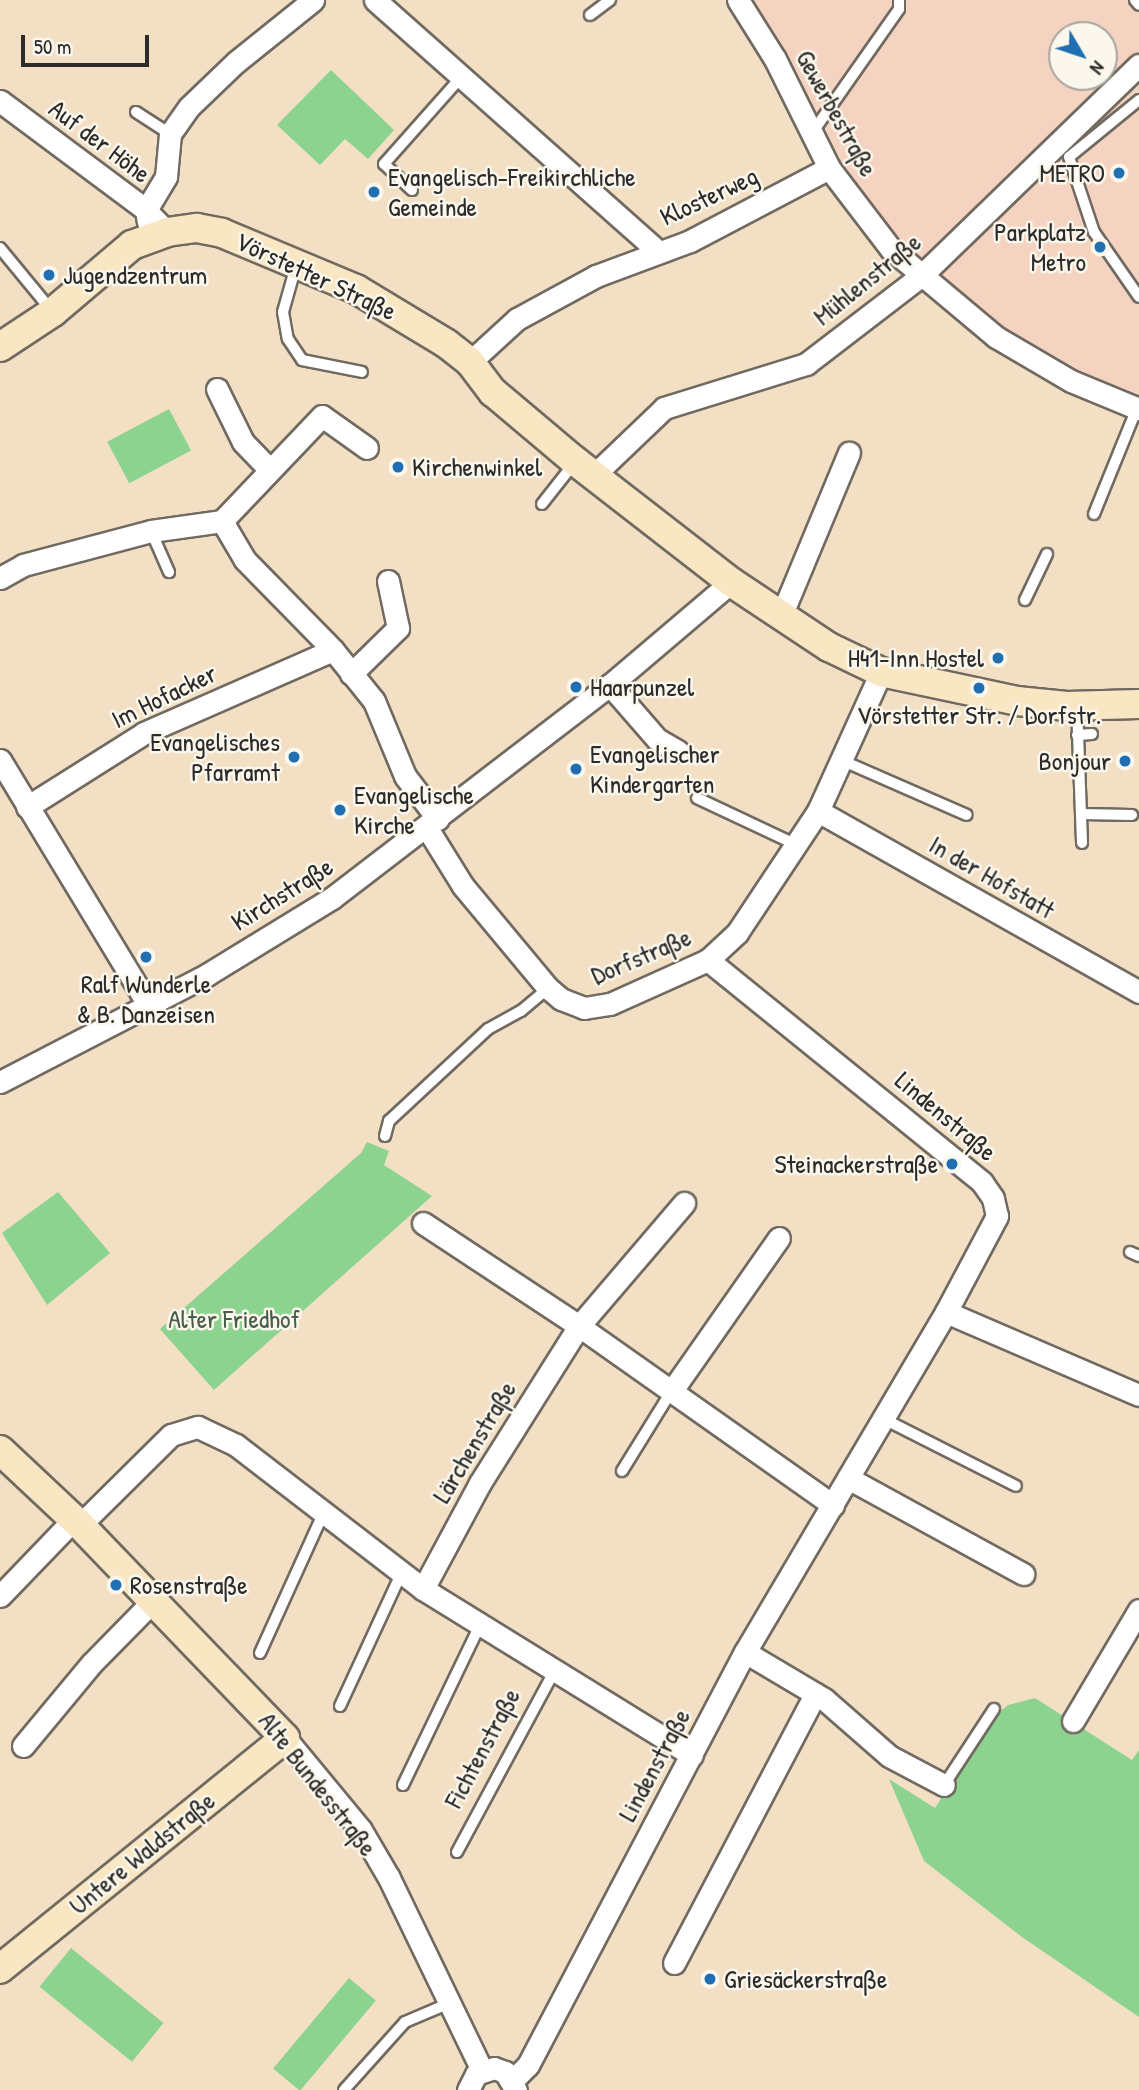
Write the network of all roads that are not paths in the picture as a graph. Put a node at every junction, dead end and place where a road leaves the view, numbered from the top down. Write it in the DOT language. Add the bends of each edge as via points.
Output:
graph roads {
  1 [pos="375,0"];
  2 [pos="610,0"];
  3 [pos="738,0"];
  4 [pos="899,0"];
  5 [pos="1135,0"];
  6 [pos="309,1"];
  7 [pos="1139,5"];
  8 [pos="590,15"];
  9 [pos="1139,65"];
  10 [pos="462,76"];
  11 [pos="1139,100"];
  12 [pos="0,101"];
  13 [pos="136,112"];
  14 [pos="812,133"];
  15 [pos="170,134"];
  16 [pos="830,167"];
  17 [pos="412,190"];
  18 [pos="154,226"];
  19 [pos="0,248"];
  20 [pos="657,250"];
  21 [pos="297,263"];
  22 [pos="922,275"];
  23 [pos="1139,297"];
  24 [pos="53,312"];
  25 [pos="0,347"];
  26 [pos="470,362"];
  27 [pos="362,372"];
  28 [pos="217,389"];
  29 [pos="1138,409"];
  30 [pos="368,448"];
  31 [pos="849,453"];
  32 [pos="584,468"];
  33 [pos="269,469"];
  34 [pos="542,504"];
  35 [pos="1094,514"];
  36 [pos="222,521"];
  37 [pos="151,531"];
  38 [pos="1047,554"];
  39 [pos="169,572"];
  40 [pos="2,577"];
  41 [pos="388,581"];
  42 [pos="731,582"];
  43 [pos="1025,600"];
  44 [pos="781,616"];
  45 [pos="333,650"];
  46 [pos="881,672"];
  47 [pos="351,674"];
  48 [pos="610,685"];
  49 [pos="1139,704"];
  50 [pos="1077,706"];
  51 [pos="1092,734"];
  52 [pos="1077,735"];
  53 [pos="678,751"];
  54 [pos="0,760"];
  55 [pos="841,761"];
  56 [pos="697,798"];
  57 [pos="27,807"];
  58 [pos="818,811"];
  59 [pos="1082,814"];
  60 [pos="967,815"];
  61 [pos="1132,815"];
  62 [pos="433,824"];
  63 [pos="1082,843"];
  64 [pos="797,845"];
  65 [pos="708,960"];
  66 [pos="548,988"];
  67 [pos="1139,992"];
  68 [pos="149,1006"];
  69 [pos="0,1082"];
  70 [pos="385,1136"];
  71 [pos="684,1203"];
  72 [pos="423,1223"];
  73 [pos="779,1238"];
  74 [pos="946,1312"];
  75 [pos="579,1326"];
  76 [pos="671,1392"];
  77 [pos="1139,1395"];
  78 [pos="882,1418"];
  79 [pos="3,1458"];
  80 [pos="622,1471"];
  81 [pos="848,1478"];
  82 [pos="1016,1486"];
  83 [pos="833,1505"];
  84 [pos="323,1514"];
  85 [pos="77,1522"];
  86 [pos="401,1574"];
  87 [pos="1023,1574"];
  88 [pos="423,1589"];
  89 [pos="0,1596"];
  90 [pos="152,1602"];
  91 [pos="1139,1610"];
  92 [pos="480,1625"];
  93 [pos="745,1652"];
  94 [pos="260,1653"];
  95 [pos="555,1670"];
  96 [pos="815,1694"];
  97 [pos="340,1706"];
  98 [pos="994,1709"];
  99 [pos="1073,1721"];
  100 [pos="285,1738"];
  101 [pos="23,1746"];
  102 [pos="692,1755"];
  103 [pos="402,1785"];
  104 [pos="944,1785"];
  105 [pos="457,1852"];
  106 [pos="674,1964"];
  107 [pos="0,1969"];
  108 [pos="450,2004"];
  109 [pos="482,2070"];
  110 [pos="515,2085"];
  111 [pos="344,2090"];
  112 [pos="468,2090"];
  1 -- 10 [label="street"];
  2 -- 8 [label="lane"];
  3 -- 14 [label="street, Gewerbestraße" via="775,59"];
  4 -- 14 [label="lane" via="899,9"];
  5 -- 7 [label="lane"];
  6 -- 15 [label="street" via="188,107"];
  9 -- 22 [label="street, Mühlenstraße"];
  10 -- 17 [label="lane" via="384,164"];
  10 -- 20 [label="street"];
  11 -- 23 [label="lane" via="1069,158 1094,232"];
  12 -- 18 [label="street, Auf der Höhe"];
  13 -- 15 [label="lane"];
  14 -- 16 [label="street, Gewerbestraße"];
  15 -- 18 [label="street"];
  16 -- 20 [label="street, Klosterweg" via="690,241"];
  16 -- 22 [label="street, Gewerbestraße" via="891,249"];
  18 -- 21 [label="street, Vörstetter Straße" via="222,233"];
  18 -- 24 [label="street, Vörstetter Straße"];
  19 -- 24 [label="lane"];
  20 -- 26 [label="street, Klosterweg" via="517,319"];
  21 -- 26 [label="street, Vörstetter Straße" via="394,309"];
  21 -- 27 [label="lane" via="284,312 288,339 302,360"];
  22 -- 29 [label="street, Gewerbestraße" via="996,337 1070,381"];
  22 -- 32 [label="street, Mühlenstraße" via="806,364 664,408"];
  24 -- 25 [label="street, Vörstetter Straße"];
  26 -- 32 [label="street, Vörstetter Straße" via="493,392"];
  28 -- 33 [label="street" via="243,442"];
  29 -- 35 [label="lane, Gewerbestraße"];
  30 -- 33 [label="street" via="322,416"];
  31 -- 44 [label="street"];
  32 -- 34 [label="lane"];
  32 -- 42 [label="street, Vörstetter Straße"];
  33 -- 36 [label="street"];
  36 -- 37 [label="street"];
  36 -- 45 [label="street" via="245,560"];
  37 -- 39 [label="lane"];
  37 -- 40 [label="street" via="23,565"];
  38 -- 43 [label="lane"];
  41 -- 47 [label="street" via="398,628"];
  42 -- 44 [label="street, Vörstetter Straße"];
  42 -- 48 [label="street, Kirchstraße"];
  44 -- 46 [label="street, Vörstetter Straße" via="829,647"];
  45 -- 47 [label="street"];
  45 -- 57 [label="street, Im Hofacker" via="144,733"];
  46 -- 50 [label="street, Vörstetter Straße" via="1017,701"];
  46 -- 55 [label="street, Dorfstraße"];
  47 -- 62 [label="street" via="373,701 405,776"];
  48 -- 53 [label="street" via="657,739"];
  48 -- 62 [label="street, Kirchstraße"];
  49 -- 50 [label="street, Vörstetter Straße"];
  50 -- 52 [label="lane"];
  51 -- 52 [label="lane"];
  52 -- 59 [label="lane"];
  54 -- 57 [label="street"];
  55 -- 58 [label="street, Dorfstraße"];
  55 -- 60 [label="lane"];
  56 -- 64 [label="lane"];
  57 -- 68 [label="street"];
  58 -- 64 [label="street, Dorfstraße"];
  58 -- 67 [label="street, In der Hofstatt"];
  59 -- 61 [label="lane"];
  59 -- 63 [label="lane"];
  62 -- 66 [label="street, Dorfstraße" via="463,886"];
  62 -- 68 [label="street, Kirchstraße" via="332,898"];
  64 -- 65 [label="street, Dorfstraße" via="737,933"];
  65 -- 66 [label="street, Dorfstraße" via="610,1004 584,1008"];
  65 -- 74 [label="street, Lindenstraße" via="988,1190 997,1216 992,1231"];
  66 -- 70 [label="lane" via="521,1011 488,1029 389,1121"];
  68 -- 69 [label="street, Kirchstraße"];
  71 -- 75 [label="street, Lärchenstraße"];
  72 -- 75 [label="street"];
  73 -- 76 [label="street"];
  74 -- 77 [label="street"];
  74 -- 78 [label="street, Lindenstraße"];
  75 -- 76 [label="street"];
  75 -- 88 [label="street, Lärchenstraße" via="480,1483"];
  76 -- 80 [label="lane"];
  76 -- 83 [label="street"];
  78 -- 81 [label="street, Lindenstraße"];
  78 -- 82 [label="lane"];
  79 -- 85 [label="street, Alte Bundesstraße"];
  81 -- 83 [label="street, Lindenstraße"];
  81 -- 87 [label="street"];
  83 -- 93 [label="street, Lindenstraße"];
  84 -- 85 [label="street, Fichtenstraße" via="236,1445 198,1427 171,1435"];
  84 -- 86 [label="street, Fichtenstraße"];
  84 -- 94 [label="lane"];
  85 -- 89 [label="street"];
  85 -- 90 [label="street, Alte Bundesstraße"];
  86 -- 88 [label="street, Fichtenstraße"];
  86 -- 97 [label="lane"];
  88 -- 92 [label="street, Fichtenstraße"];
  90 -- 100 [label="street, Alte Bundesstraße"];
  90 -- 101 [label="street" via="92,1663"];
  91 -- 99 [label="street"];
  92 -- 95 [label="street, Fichtenstraße"];
  92 -- 103 [label="lane, Fichtenstraße"];
  93 -- 96 [label="street"];
  93 -- 102 [label="street, Lindenstraße"];
  95 -- 102 [label="street, Fichtenstraße"];
  95 -- 105 [label="lane, Fichtenstraße"];
  96 -- 104 [label="street" via="878,1742 889,1756"];
  96 -- 106 [label="street"];
  98 -- 104 [label="lane"];
  100 -- 107 [label="street, Untere Waldstraße"];
  100 -- 108 [label="street, Alte Bundesstraße" via="361,1830"];
  102 -- 110 [label="street, Lindenstraße"];
  108 -- 109 [label="street, Alte Bundesstraße"];
  108 -- 111 [label="lane" via="405,2022"];
  109 -- 110 [label="street" via="494,2068"];
  109 -- 112 [label="street"];
}
